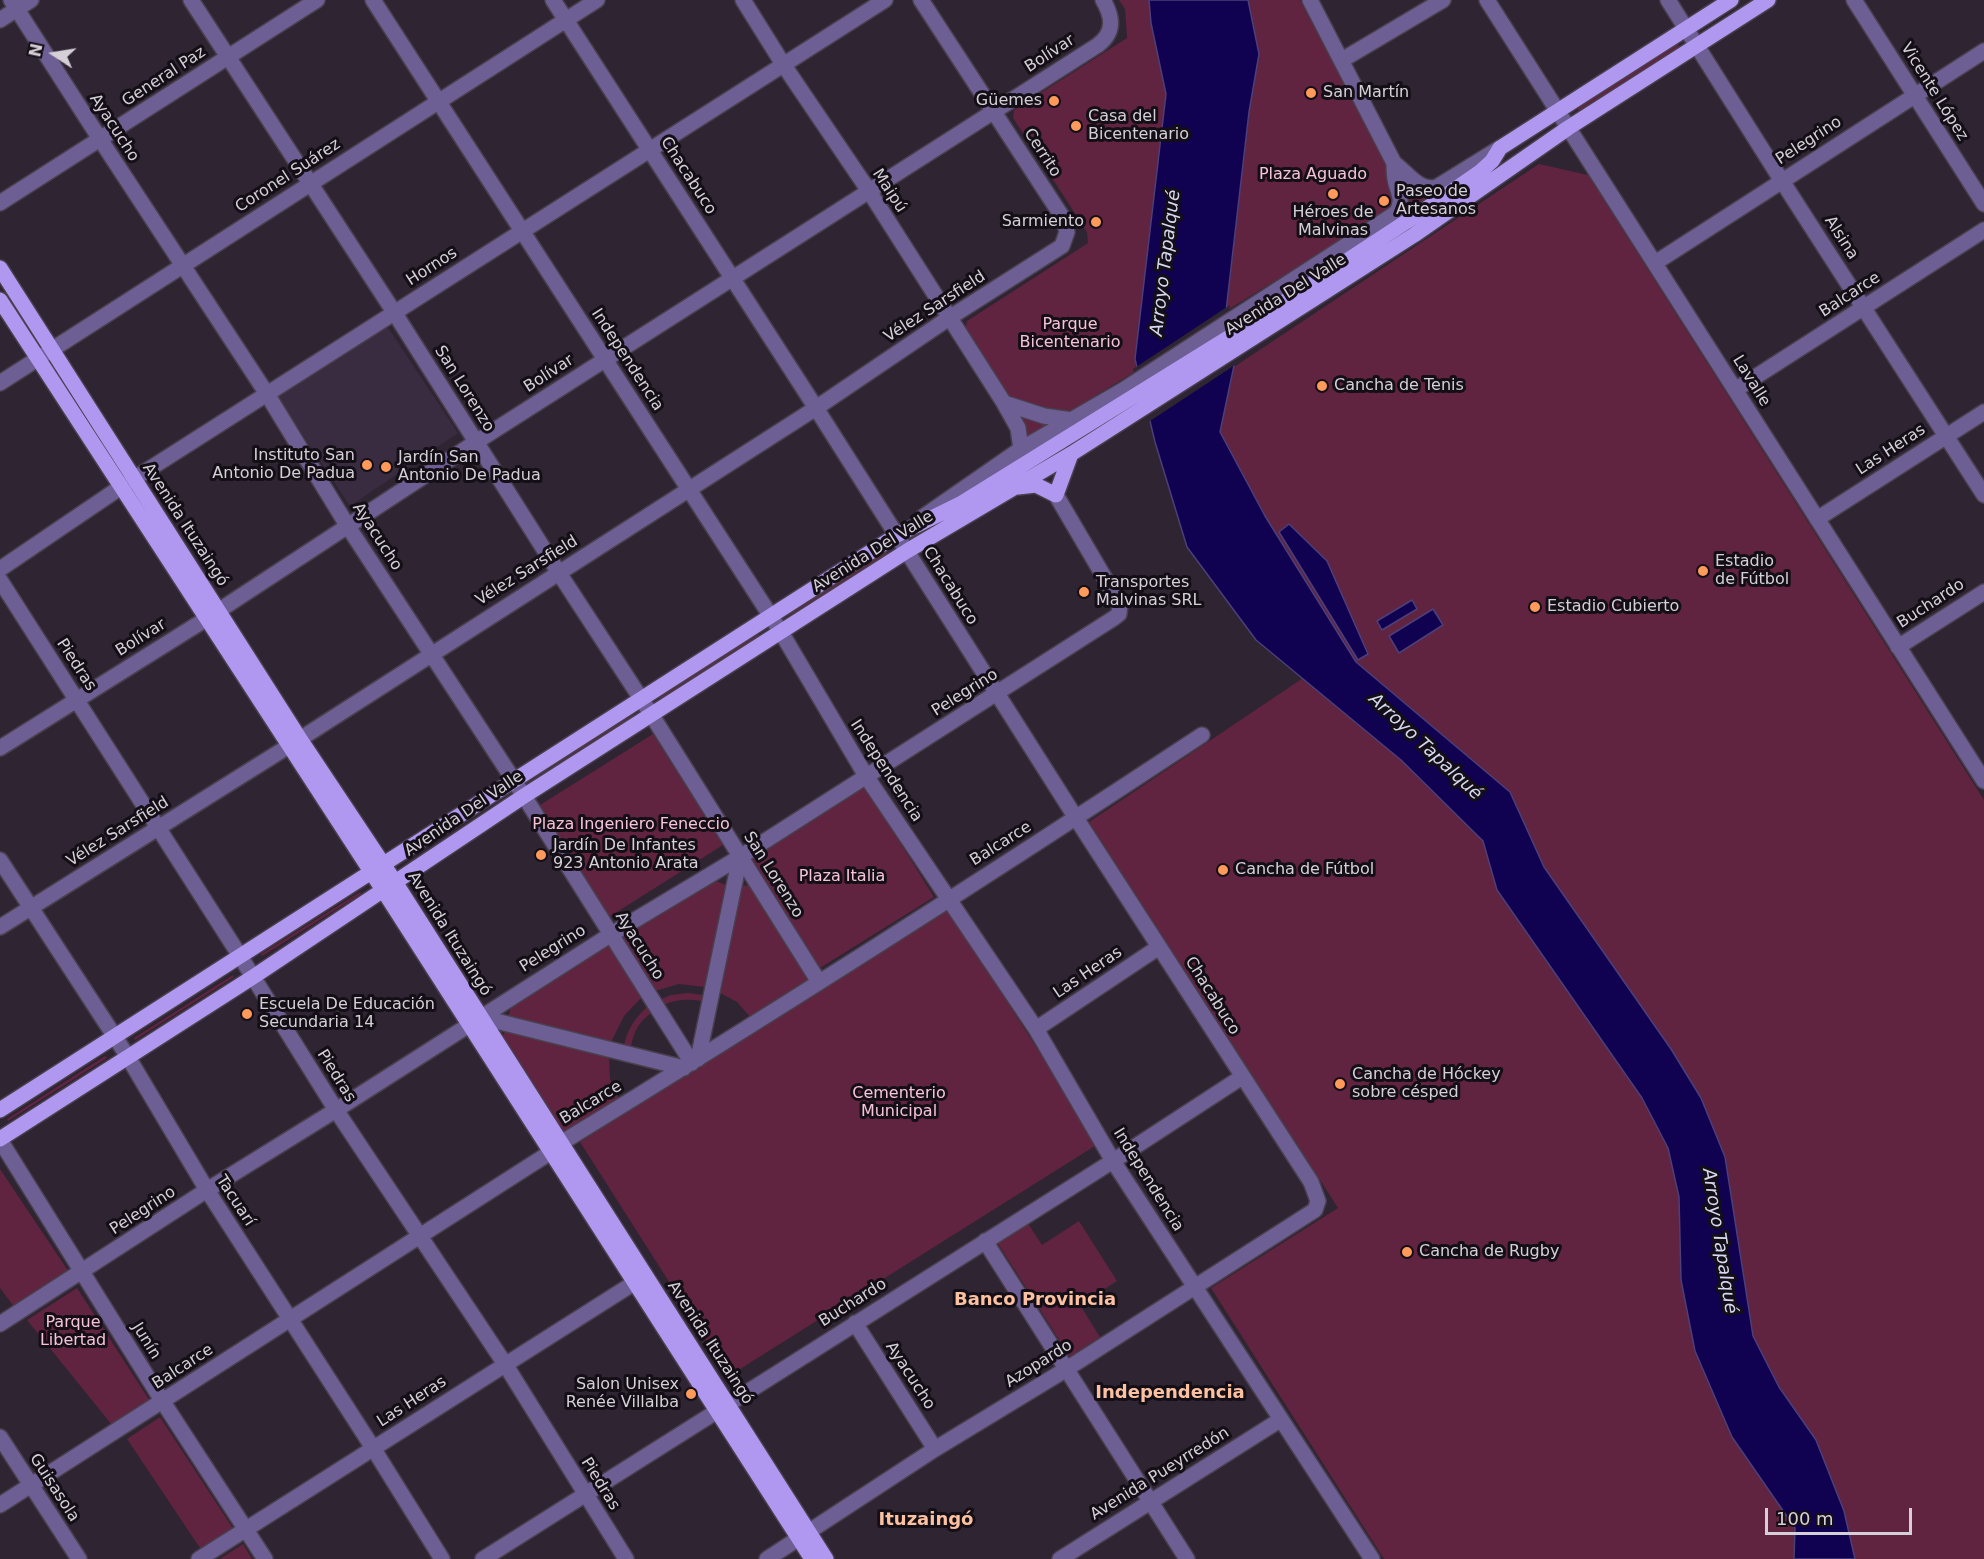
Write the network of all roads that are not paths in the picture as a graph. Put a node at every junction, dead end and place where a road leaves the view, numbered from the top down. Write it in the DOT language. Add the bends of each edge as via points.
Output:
graph roads {
  1 [pos="31,0"];
  2 [pos="191,0"];
  3 [pos="317,0"];
  4 [pos="373,0"];
  5 [pos="553,0"];
  6 [pos="597,0"];
  7 [pos="743,0"];
  8 [pos="885,0"];
  9 [pos="921,0"];
  10 [pos="1103,0"];
  11 [pos="1310,0"];
  12 [pos="1443,0"];
  13 [pos="1487,0"];
  14 [pos="1668,0"];
  15 [pos="1731,0"];
  16 [pos="1768,0"];
  17 [pos="1854,0"];
  18 [pos="14,4"];
  19 [pos="0,20"];
  20 [pos="566,20"];
  21 [pos="1687,28"];
  22 [pos="1698,45"];
  23 [pos="1984,51"];
  24 [pos="227,57"];
  25 [pos="1342,60"];
  26 [pos="783,64"];
  27 [pos="1914,94"];
  28 [pos="439,101"];
  29 [pos="1557,111"];
  30 [pos="993,112"];
  31 [pos="1568,128"];
  32 [pos="100,139"];
  33 [pos="1500,148"];
  34 [pos="649,149"];
  35 [pos="1394,163"];
  36 [pos="1782,181"];
  37 [pos="310,184"];
  38 [pos="869,191"];
  39 [pos="0,203"];
  40 [pos="1984,204"];
  41 [pos="523,230"];
  42 [pos="1984,230"];
  43 [pos="1066,237"];
  44 [pos="1655,263"];
  45 [pos="183,265"];
  46 [pos="0,268"];
  47 [pos="733,278"];
  48 [pos="0,300"];
  49 [pos="1864,307"];
  50 [pos="394,312"];
  51 [pos="949,318"];
  52 [pos="1251,323"];
  53 [pos="51,349"];
  54 [pos="37,358"];
  55 [pos="605,359"];
  56 [pos="0,383"];
  57 [pos="1735,390"];
  58 [pos="267,394"];
  59 [pos="1126,394"];
  60 [pos="1004,403"];
  61 [pos="816,408"];
  62 [pos="1984,412"];
  63 [pos="1072,420"];
  64 [pos="1946,436"];
  65 [pos="476,442"];
  66 [pos="1021,449"];
  67 [pos="1071,454"];
  68 [pos="134,478"];
  69 [pos="121,487"];
  70 [pos="1013,488"];
  71 [pos="688,490"];
  72 [pos="1056,495"];
  73 [pos="1984,495"];
  74 [pos="1817,519"];
  75 [pos="347,525"];
  76 [pos="897,535"];
  77 [pos="907,551"];
  78 [pos="0,569"];
  79 [pos="559,573"];
  80 [pos="0,580"];
  81 [pos="1984,592"];
  82 [pos="212,615"];
  83 [pos="770,616"];
  84 [pos="781,632"];
  85 [pos="1898,647"];
  86 [pos="431,654"];
  87 [pos="997,695"];
  88 [pos="641,699"];
  89 [pos="77,700"];
  90 [pos="651,714"];
  91 [pos="1202,735"];
  92 [pos="294,742"];
  93 [pos="0,748"];
  94 [pos="866,776"];
  95 [pos="514,780"];
  96 [pos="1984,781"];
  97 [pos="524,796"];
  98 [pos="1076,818"];
  99 [pos="158,829"];
  100 [pos="740,857"];
  101 [pos="0,860"];
  102 [pos="377,868"];
  103 [pos="389,886"];
  104 [pos="949,898"];
  105 [pos="31,907"];
  106 [pos="0,927"];
  107 [pos="610,934"];
  108 [pos="1159,947"];
  109 [pos="240,956"];
  110 [pos="253,977"];
  111 [pos="819,982"];
  112 [pos="474,1020"];
  113 [pos="1036,1029"];
  114 [pos="114,1037"];
  115 [pos="128,1057"];
  116 [pos="691,1063"];
  117 [pos="1242,1077"];
  118 [pos="0,1110"];
  119 [pos="336,1110"];
  120 [pos="0,1139"];
  121 [pos="556,1148"];
  122 [pos="1113,1161"];
  123 [pos="207,1190"];
  124 [pos="1316,1192"];
  125 [pos="419,1237"];
  126 [pos="984,1241"];
  127 [pos="82,1272"];
  128 [pos="640,1279"];
  129 [pos="1194,1286"];
  130 [pos="290,1319"];
  131 [pos="855,1323"];
  132 [pos="0,1324"];
  133 [pos="505,1364"];
  134 [pos="1065,1370"];
  135 [pos="163,1402"];
  136 [pos="722,1408"];
  137 [pos="1280,1420"];
  138 [pos="0,1437"];
  139 [pos="373,1448"];
  140 [pos="935,1449"];
  141 [pos="30,1485"];
  142 [pos="585,1495"];
  143 [pos="1151,1500"];
  144 [pos="0,1505"];
  145 [pos="246,1528"];
  146 [pos="804,1535"];
  147 [pos="1370,1558"];
  148 [pos="79,1559"];
  149 [pos="199,1559"];
  150 [pos="265,1559"];
  151 [pos="442,1559"];
  152 [pos="483,1559"];
  153 [pos="626,1559"];
  154 [pos="767,1559"];
  155 [pos="812,1559"];
  156 [pos="826,1559"];
  157 [pos="1060,1559"];
  158 [pos="1187,1559"];
  1 -- 18 [label="street"];
  2 -- 24 [label="street, San Lorenzo"];
  3 -- 24 [label="street, General Paz"];
  4 -- 28 [label="street, Independencia"];
  5 -- 20 [label="street, Chacabuco"];
  6 -- 20 [label="street, Coronel Suárez"];
  7 -- 26 [label="street, Maipú"];
  8 -- 26 [label="street, Hornos"];
  9 -- 30 [label="street, Cerrito"];
  10 -- 30 [label="street, Bolívar" via="1112,25 1107,36"];
  11 -- 25 [label="street"];
  12 -- 25 [label="street"];
  13 -- 29 [label="street, Lavalle"];
  14 -- 21 [label="street, Alsina"];
  15 -- 21 [label="main road, Avenida Del Valle"];
  16 -- 22 [label="main road, Avenida Del Valle"];
  17 -- 27 [label="street, Vicente López"];
  18 -- 19 [label="street"];
  18 -- 32 [label="street, Ayacucho"];
  20 -- 28 [label="street, Coronel Suárez"];
  20 -- 34 [label="street, Chacabuco"];
  21 -- 22 [label="street, Alsina"];
  21 -- 29 [label="main road, Avenida Del Valle"];
  22 -- 31 [label="main road, Avenida Del Valle"];
  22 -- 36 [label="street, Alsina"];
  23 -- 27 [label="street, Pelegrino"];
  24 -- 32 [label="street, General Paz"];
  24 -- 37 [label="street, San Lorenzo"];
  25 -- 35 [label="street"];
  26 -- 34 [label="street, Hornos"];
  26 -- 38 [label="street, Maipú"];
  27 -- 36 [label="street, Pelegrino"];
  27 -- 40 [label="street, Vicente López"];
  28 -- 37 [label="street, Coronel Suárez"];
  28 -- 41 [label="street, Independencia"];
  29 -- 31 [label="street, Lavalle"];
  29 -- 33 [label="main road, Avenida Del Valle"];
  30 -- 38 [label="street, Bolívar"];
  30 -- 43 [label="street, Cerrito" via="1063,218"];
  31 -- 44 [label="street, Lavalle"];
  31 -- 52 [label="main road, Avenida Del Valle" via="1414,235"];
  32 -- 39 [label="street, General Paz"];
  32 -- 45 [label="street, Ayacucho"];
  33 -- 35 [label="street" via="1431,189 1420,186"];
  33 -- 52 [label="main road, Avenida Del Valle" via="1480,172 1444,198"];
  34 -- 41 [label="street, Hornos"];
  34 -- 47 [label="street, Chacabuco"];
  35 -- 52 [label="street, Avenida Del Valle" via="1401,199 1392,218"];
  36 -- 44 [label="street, Pelegrino"];
  36 -- 49 [label="street, Alsina"];
  37 -- 45 [label="street, Coronel Suárez"];
  37 -- 50 [label="street, San Lorenzo"];
  38 -- 47 [label="street, Bolívar"];
  38 -- 51 [label="street, Maipú"];
  41 -- 50 [label="street, Hornos"];
  41 -- 55 [label="street, Independencia"];
  42 -- 49 [label="street, Balcarce"];
  43 -- 51 [label="street, Vélez Sarsfield" via="1058,249"];
  44 -- 57 [label="street, Lavalle"];
  45 -- 53 [label="street, Coronel Suárez"];
  45 -- 58 [label="street, Ayacucho"];
  46 -- 53 [label="main road, Avenida Ituzaingó"];
  47 -- 55 [label="street, Bolívar"];
  47 -- 61 [label="street, Chacabuco"];
  48 -- 54 [label="main road, Avenida Ituzaingó"];
  49 -- 57 [label="street, Balcarce"];
  49 -- 64 [label="street, Alsina"];
  50 -- 58 [label="street, Hornos"];
  50 -- 65 [label="street, San Lorenzo"];
  51 -- 60 [label="street, Maipú"];
  51 -- 61 [label="street, Vélez Sarsfield"];
  52 -- 59 [label="main road, Avenida Del Valle"];
  52 -- 67 [label="main road, Avenida Del Valle" via="1136,413"];
  53 -- 54 [label="street, Coronel Suárez"];
  53 -- 68 [label="main road, Avenida Ituzaingó"];
  54 -- 56 [label="street, Coronel Suárez"];
  54 -- 69 [label="main road, Avenida Ituzaingó"];
  55 -- 65 [label="street, Bolívar"];
  55 -- 71 [label="street, Independencia"];
  57 -- 74 [label="street, Lavalle"];
  58 -- 68 [label="street, Hornos"];
  58 -- 75 [label="street, Ayacucho"];
  59 -- 63 [label="street, Avenida Del Valle"];
  59 -- 76 [label="main road, Avenida Del Valle" via="960,504"];
  60 -- 63 [label="street"];
  60 -- 66 [label="street, Maipú" via="1018,428"];
  61 -- 71 [label="street, Vélez Sarsfield"];
  61 -- 76 [label="street, Chacabuco"];
  62 -- 64 [label="street, Las Heras"];
  63 -- 66 [label="street, Avenida Del Valle"];
  64 -- 73 [label="street, Alsina"];
  64 -- 74 [label="street, Las Heras"];
  65 -- 75 [label="street, Bolívar"];
  65 -- 79 [label="street, San Lorenzo"];
  66 -- 76 [label="street, Avenida Del Valle"];
  67 -- 70 [label="main road, Avenida Del Valle"];
  67 -- 72 [label="main road"];
  68 -- 69 [label="street, Hornos"];
  68 -- 82 [label="main road, Avenida Ituzaingó"];
  69 -- 78 [label="street, Hornos"];
  69 -- 82 [label="main road, Avenida Ituzaingó"];
  70 -- 72 [label="main road" via="1036,485"];
  70 -- 77 [label="main road, Avenida Del Valle"];
  71 -- 79 [label="street, Vélez Sarsfield"];
  71 -- 83 [label="street, Independencia"];
  72 -- 87 [label="street, Pelegrino" via="1120,604 1119,614"];
  74 -- 85 [label="street, Lavalle"];
  75 -- 82 [label="street, Bolívar"];
  75 -- 86 [label="street, Ayacucho"];
  76 -- 77 [label="street, Chacabuco"];
  76 -- 83 [label="main road, Avenida Del Valle"];
  77 -- 84 [label="main road, Avenida Del Valle"];
  77 -- 87 [label="street, Chacabuco"];
  79 -- 86 [label="street, Vélez Sarsfield"];
  79 -- 88 [label="street, San Lorenzo"];
  80 -- 89 [label="street, Piedras"];
  81 -- 85 [label="street, Buchardo"];
  82 -- 89 [label="street, Bolívar"];
  82 -- 92 [label="main road, Avenida Ituzaingó"];
  83 -- 84 [label="street, Independencia"];
  83 -- 88 [label="main road, Avenida Del Valle"];
  84 -- 90 [label="main road, Avenida Del Valle"];
  84 -- 94 [label="street, Independencia"];
  85 -- 96 [label="street, Lavalle"];
  86 -- 92 [label="street, Vélez Sarsfield"];
  86 -- 95 [label="street, Ayacucho"];
  87 -- 94 [label="street, Pelegrino"];
  87 -- 98 [label="street, Chacabuco"];
  88 -- 90 [label="street, San Lorenzo"];
  88 -- 95 [label="main road, Avenida Del Valle"];
  89 -- 93 [label="street, Bolívar"];
  89 -- 99 [label="street, Piedras"];
  90 -- 97 [label="main road, Avenida Del Valle"];
  90 -- 100 [label="street, San Lorenzo"];
  91 -- 98 [label="street, Balcarce"];
  92 -- 99 [label="street, Vélez Sarsfield"];
  92 -- 102 [label="main road, Avenida Ituzaingó"];
  94 -- 100 [label="street, Pelegrino"];
  94 -- 104 [label="street, Independencia"];
  95 -- 97 [label="street, Ayacucho"];
  95 -- 102 [label="main road, Avenida Del Valle"];
  97 -- 103 [label="main road, Avenida Del Valle"];
  97 -- 107 [label="street, Ayacucho"];
  98 -- 104 [label="street, Balcarce"];
  98 -- 108 [label="street, Chacabuco"];
  99 -- 105 [label="street, Vélez Sarsfield"];
  99 -- 109 [label="street, Piedras"];
  100 -- 107 [label="street, Pelegrino"];
  100 -- 111 [label="street, San Lorenzo"];
  100 -- 116 [label="street"];
  101 -- 105 [label="street, Tacuarí"];
  102 -- 103 [label="main road, Avenida Ituzaingó"];
  102 -- 109 [label="main road, Avenida Del Valle"];
  103 -- 110 [label="main road, Avenida Del Valle"];
  103 -- 112 [label="main road, Avenida Ituzaingó"];
  104 -- 111 [label="street, Balcarce"];
  104 -- 113 [label="street, Independencia"];
  105 -- 106 [label="street, Vélez Sarsfield"];
  105 -- 114 [label="street, Tacuarí"];
  107 -- 112 [label="street, Pelegrino"];
  107 -- 116 [label="street, Ayacucho"];
  108 -- 113 [label="street, Las Heras"];
  108 -- 117 [label="street, Chacabuco"];
  109 -- 110 [label="street, Piedras"];
  109 -- 114 [label="main road, Avenida Del Valle"];
  110 -- 115 [label="main road, Avenida Del Valle"];
  110 -- 119 [label="street, Piedras"];
  111 -- 116 [label="street, Balcarce"];
  112 -- 116 [label="street"];
  112 -- 119 [label="street, Pelegrino"];
  112 -- 121 [label="main road, Avenida Ituzaingó"];
  113 -- 122 [label="street, Independencia"];
  114 -- 115 [label="street, Tacuarí"];
  114 -- 118 [label="main road, Avenida Del Valle"];
  115 -- 120 [label="main road, Avenida Del Valle"];
  115 -- 123 [label="street, Tacuarí"];
  116 -- 121 [label="street, Balcarce"];
  117 -- 122 [label="street, Buchardo"];
  117 -- 124 [label="street, Chacabuco"];
  119 -- 123 [label="street, Pelegrino"];
  119 -- 125 [label="street, Piedras"];
  120 -- 127 [label="street, Junín"];
  121 -- 125 [label="street, Balcarce"];
  121 -- 128 [label="main road, Avenida Ituzaingó"];
  122 -- 126 [label="street, Buchardo"];
  122 -- 129 [label="street, Independencia"];
  123 -- 127 [label="street, Pelegrino"];
  123 -- 130 [label="street, Tacuarí"];
  124 -- 129 [label="street, Azopardo" via="1315,1210"];
  125 -- 130 [label="street, Balcarce"];
  125 -- 133 [label="street, Piedras"];
  126 -- 131 [label="street, Buchardo"];
  126 -- 134 [label="street"];
  127 -- 132 [label="street, Pelegrino"];
  127 -- 135 [label="street, Junín"];
  128 -- 133 [label="street, Las Heras"];
  128 -- 136 [label="main road, Avenida Ituzaingó"];
  129 -- 134 [label="street, Azopardo"];
  129 -- 137 [label="street, Independencia"];
  130 -- 135 [label="street, Balcarce"];
  130 -- 139 [label="street, Tacuarí"];
  131 -- 136 [label="street, Buchardo"];
  131 -- 140 [label="street, Ayacucho"];
  133 -- 139 [label="street, Las Heras"];
  133 -- 142 [label="street, Piedras"];
  134 -- 140 [label="street, Azopardo"];
  134 -- 143 [label="street"];
  135 -- 141 [label="street, Balcarce"];
  135 -- 145 [label="street, Junín"];
  136 -- 142 [label="street, Buchardo"];
  136 -- 146 [label="main road, Avenida Ituzaingó"];
  137 -- 143 [label="street, Avenida Pueyrredón"];
  137 -- 147 [label="street, Independencia"];
  138 -- 141 [label="street, Guisasola"];
  139 -- 145 [label="street, Las Heras"];
  139 -- 151 [label="street, Tacuarí"];
  140 -- 146 [label="street, Azopardo"];
  141 -- 144 [label="street, Balcarce"];
  141 -- 148 [label="street, Guisasola"];
  142 -- 152 [label="street, Buchardo"];
  142 -- 153 [label="street, Piedras"];
  143 -- 157 [label="street, Avenida Pueyrredón"];
  143 -- 158 [label="street"];
  145 -- 149 [label="street, Las Heras"];
  145 -- 150 [label="street, Junín"];
  146 -- 154 [label="street, Azopardo"];
  146 -- 155 [label="main road, Avenida Ituzaingó"];
  146 -- 156 [label="main road, Avenida Ituzaingó"];
}
